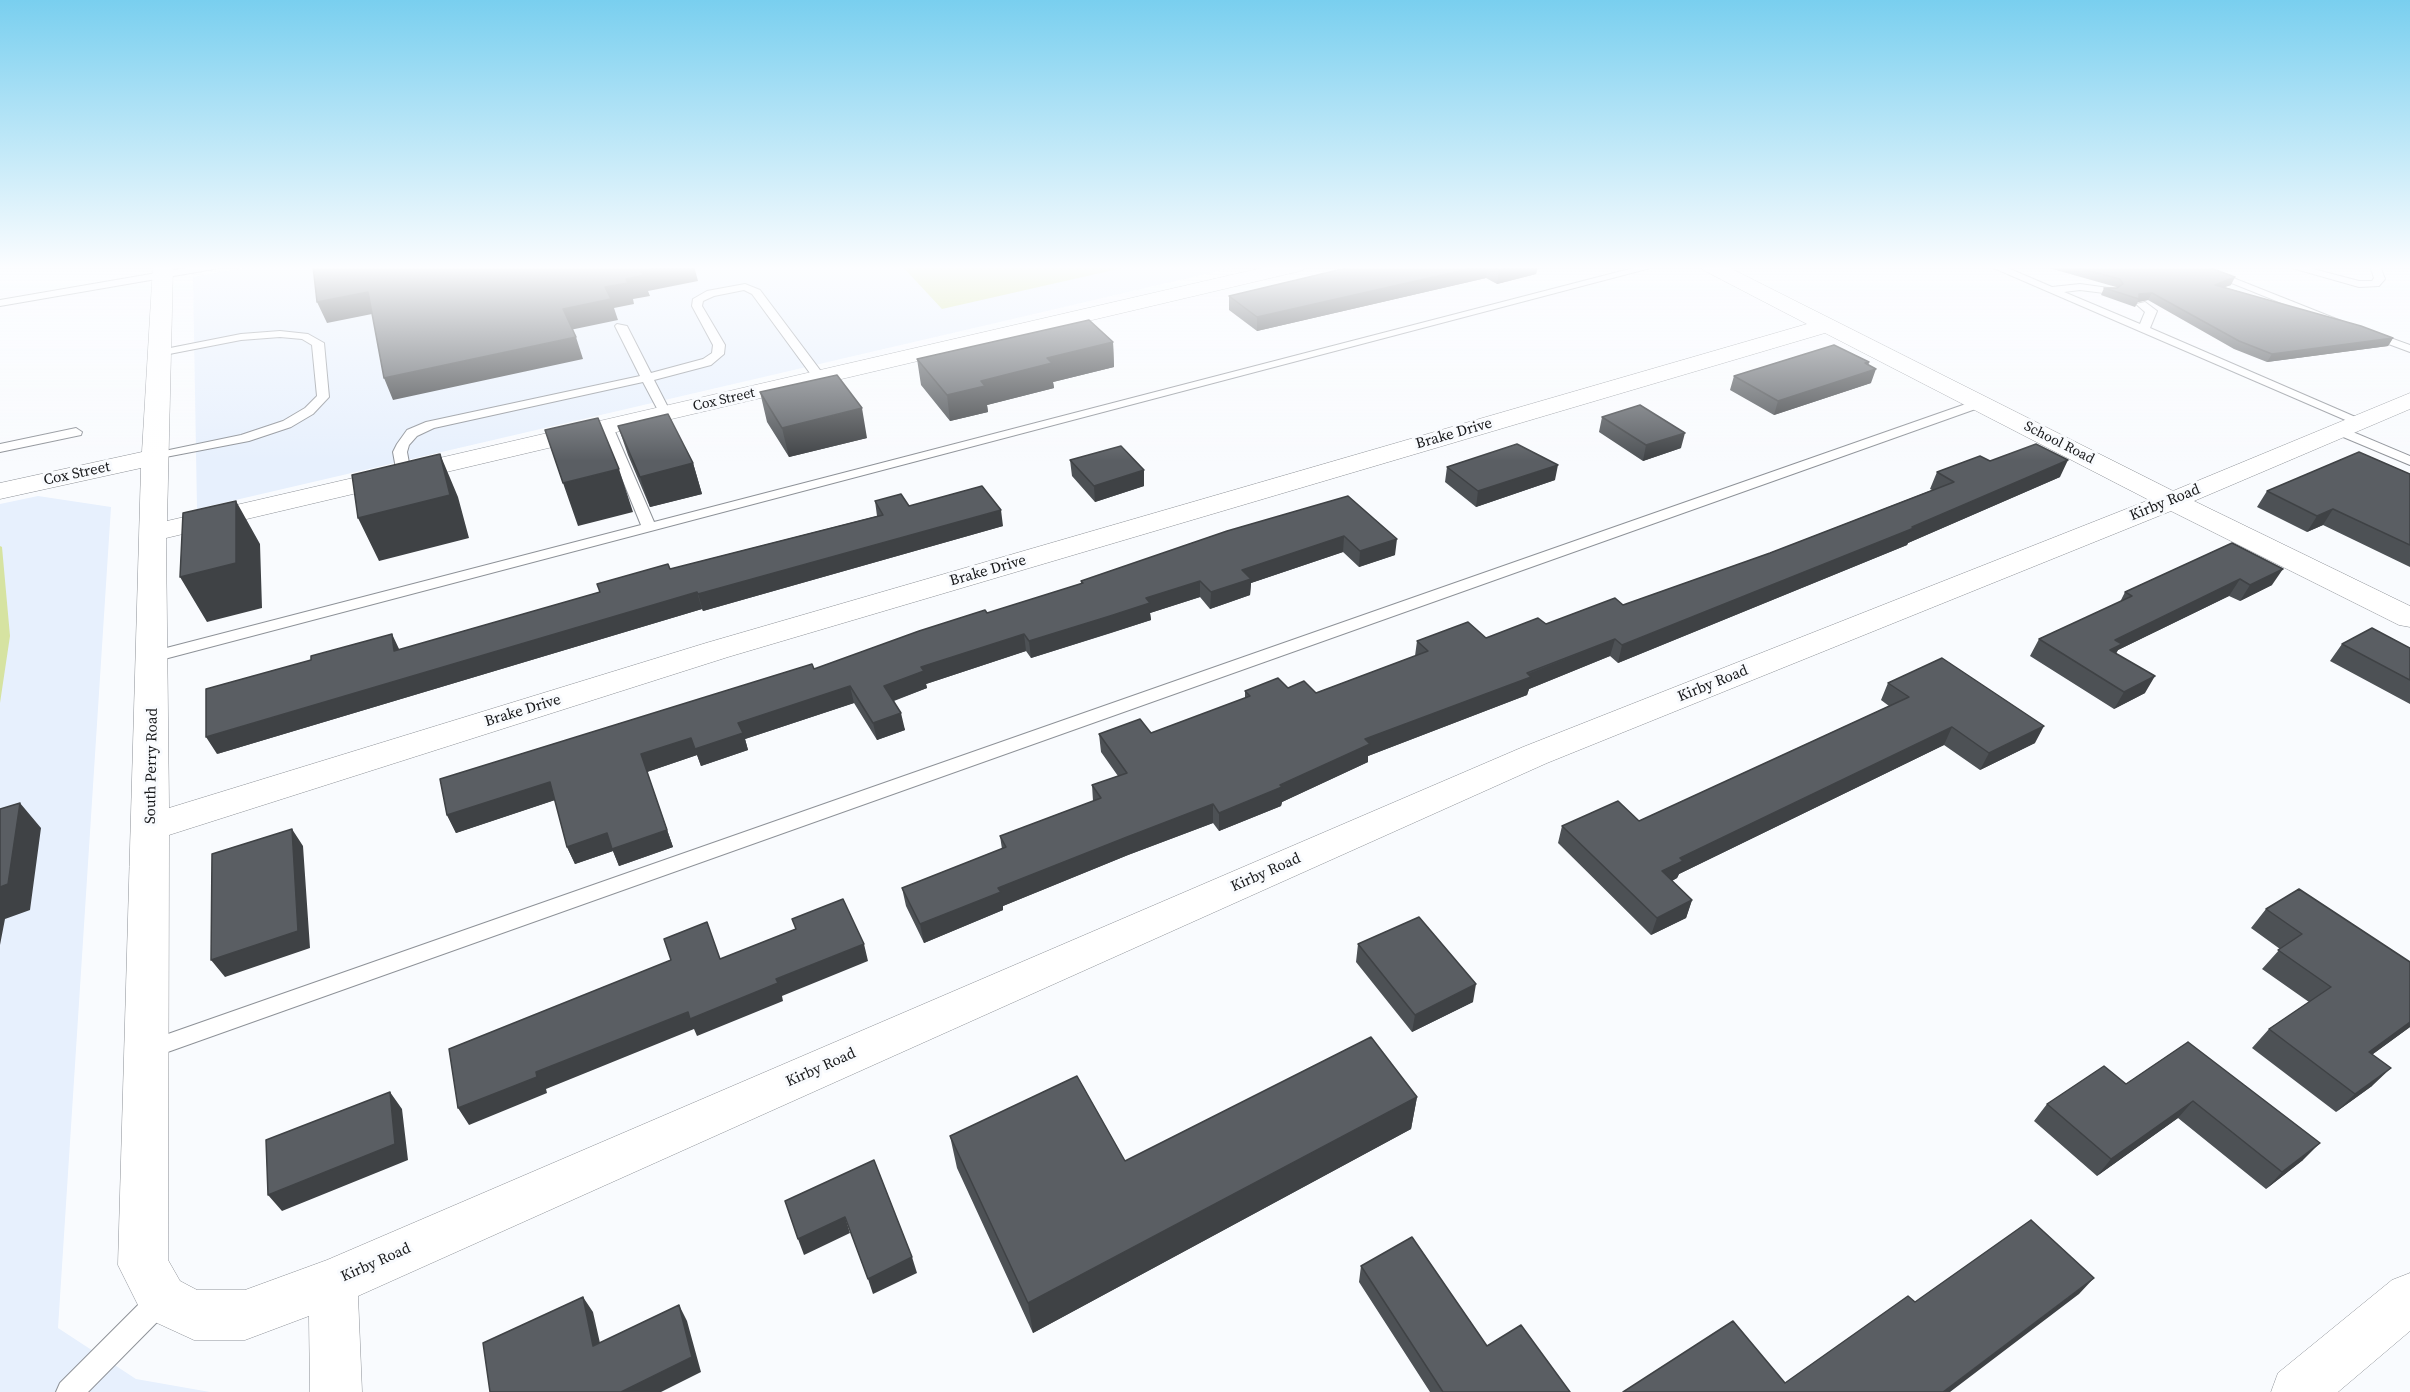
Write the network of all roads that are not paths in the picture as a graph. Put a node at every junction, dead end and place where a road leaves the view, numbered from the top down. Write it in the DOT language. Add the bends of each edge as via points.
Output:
graph roads {
  1 [pos="160,331"];
  2 [pos="623,331"];
  3 [pos="711,331"];
  4 [pos="785,331"];
  5 [pos="1017,331"];
  6 [pos="1404,331"];
  7 [pos="1808,331"];
  8 [pos="1840,331"];
  9 [pos="2146,331"];
  10 [pos="2363,331"];
  11 [pos="2410,349"];
  12 [pos="159,353"];
  13 [pos="819,377"];
  14 [pos="647,378"];
  15 [pos="2410,400"];
  16 [pos="1980,403"];
  17 [pos="665,414"];
  18 [pos="2351,426"];
  19 [pos="607,427"];
  20 [pos="76,432"];
  21 [pos="0,448"];
  22 [pos="155,458"];
  23 [pos="2410,461"];
  24 [pos="404,474"];
  25 [pos="0,491"];
  26 [pos="2172,501"];
  27 [pos="649,528"];
  28 [pos="152,533"];
  29 [pos="2410,618"];
  30 [pos="153,657"];
  31 [pos="151,827"];
  32 [pos="147,1050"];
  33 [pos="152,1282"];
  34 [pos="333,1282"];
  35 [pos="2410,1298"];
  36 [pos="69,1392"];
  37 [pos="336,1392"];
  38 [pos="2297,1392"];
  1 -- 12 [label="street, South Perry Road"];
  2 -- 14 [label="lane"];
  3 -- 14 [label="lane" via="719,345 718,354 688,369"];
  4 -- 13 [label="lane"];
  5 -- 13 [label="street, Cox Street"];
  6 -- 27 [label="lane"];
  7 -- 31 [label="street, Brake Drive" via="728,646"];
  8 -- 16 [label="street, School Road"];
  9 -- 18 [label="lane"];
  10 -- 11 [label="lane"];
  12 -- 22 [label="street, South Perry Road"];
  12 -- 22 [label="lane" via="241,337 303,336 318,343 323,397 309,411 286,424"];
  13 -- 17 [label="street, Cox Street"];
  14 -- 17 [label="lane"];
  14 -- 24 [label="lane" via="430,425 412,433 403,444 400,452"];
  15 -- 18 [label="street, Kirby Road"];
  16 -- 26 [label="street, School Road"];
  16 -- 32 [label="lane"];
  17 -- 19 [label="street, Cox Street"];
  18 -- 23 [label="lane"];
  18 -- 26 [label="street, Kirby Road"];
  19 -- 24 [label="street, Cox Street"];
  19 -- 27 [label="lane"];
  20 -- 21 [label="lane"];
  22 -- 25 [label="street, Cox Street"];
  22 -- 28 [label="street, South Perry Road"];
  24 -- 28 [label="street, Cox Street"];
  26 -- 29 [label="street, School Road"];
  26 -- 34 [label="street, Kirby Road" via="1534,755"];
  27 -- 30 [label="lane"];
  28 -- 30 [label="street, South Perry Road"];
  30 -- 31 [label="street, South Perry Road"];
  31 -- 32 [label="street, South Perry Road"];
  32 -- 33 [label="street, South Perry Road"];
  33 -- 34 [label="street, Kirby Road" via="194,1315 245,1315"];
  33 -- 36 [label="lane"];
  34 -- 37 [label="street"];
  35 -- 38 [label="street"];
}
